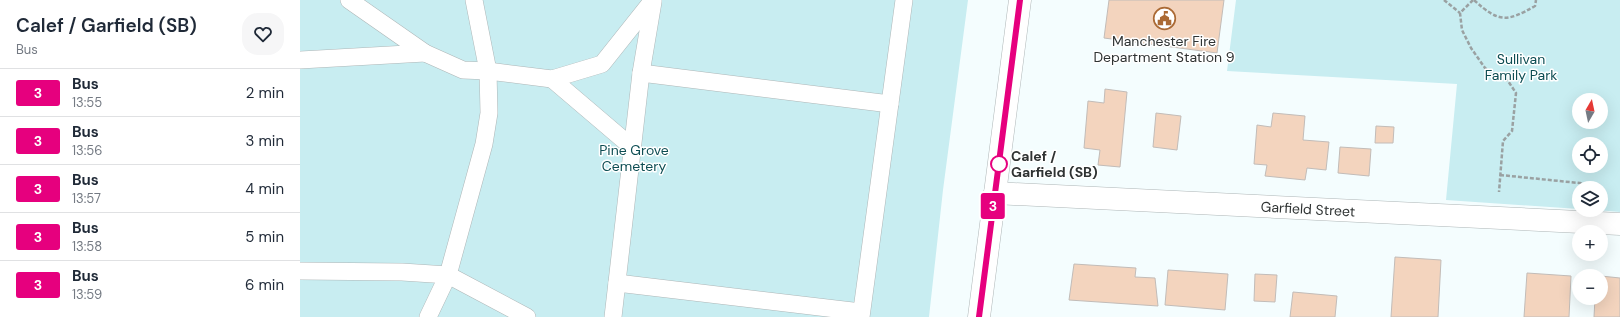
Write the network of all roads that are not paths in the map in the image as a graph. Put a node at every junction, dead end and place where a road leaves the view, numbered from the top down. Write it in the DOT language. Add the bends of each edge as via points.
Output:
graph roads {
  1 [pos="349,0"];
  2 [pos="474,0"];
  3 [pos="653,0"];
  4 [pos="904,0"];
  5 [pos="1020,0"];
  6 [pos="425,53"];
  7 [pos="300,60"];
  8 [pos="488,71"];
  9 [pos="641,73"];
  10 [pos="552,79"];
  11 [pos="890,104"];
  12 [pos="632,148"];
  13 [pos="995,193"];
  14 [pos="1620,224"];
  15 [pos="300,271"];
  16 [pos="448,275"];
  17 [pos="617,282"];
  18 [pos="861,315"];
  19 [pos="428,317"];
  20 [pos="527,317"];
  21 [pos="613,317"];
  22 [pos="979,317"];
  1 -- 6 [label="lane"];
  2 -- 8 [label="lane"];
  3 -- 9 [label="lane"];
  3 -- 10 [label="lane" via="602,64"];
  4 -- 11 [label="lane"];
  5 -- 13 [label="street"];
  6 -- 7 [label="lane"];
  6 -- 8 [label="lane" via="463,70"];
  8 -- 10 [label="lane"];
  8 -- 16 [label="lane" via="489,113 484,144"];
  9 -- 11 [label="lane"];
  9 -- 12 [label="lane"];
  10 -- 12 [label="lane"];
  11 -- 18 [label="lane"];
  12 -- 17 [label="lane"];
  13 -- 14 [label="street, Garfield Street"];
  13 -- 22 [label="street"];
  15 -- 16 [label="lane"];
  16 -- 19 [label="lane"];
  16 -- 20 [label="lane"];
  17 -- 18 [label="lane"];
  17 -- 21 [label="lane"];
}
